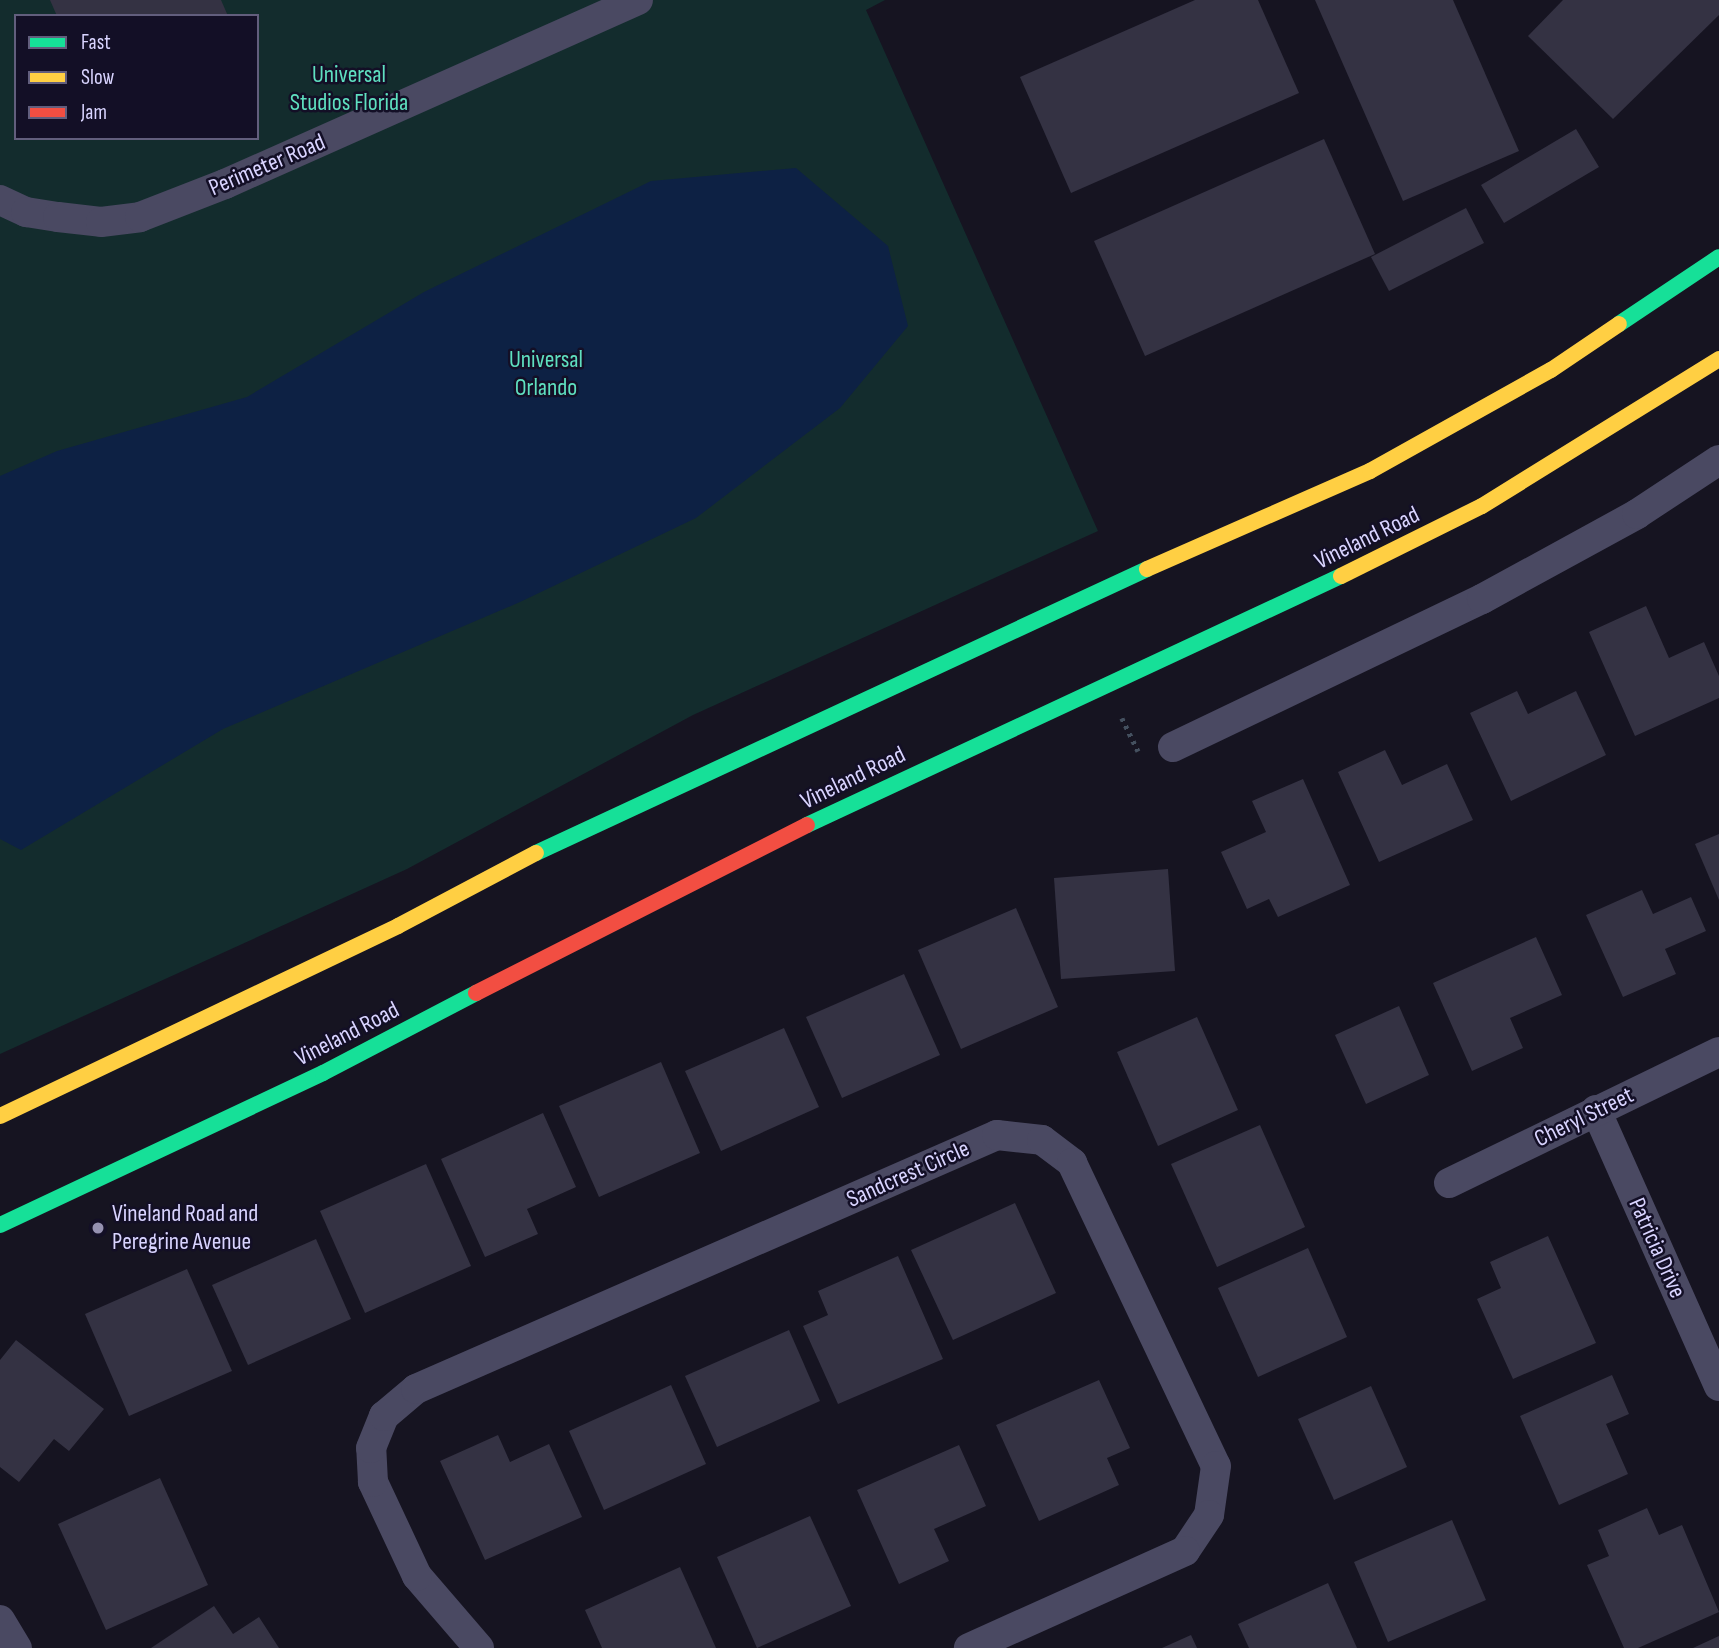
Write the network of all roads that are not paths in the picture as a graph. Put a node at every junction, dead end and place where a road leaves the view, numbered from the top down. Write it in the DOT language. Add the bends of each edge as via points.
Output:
graph roads {
  1 [pos="638,0"];
  2 [pos="0,200"];
  3 [pos="1719,257"];
  4 [pos="1719,359"];
  5 [pos="1719,460"];
  6 [pos="1173,747"];
  7 [pos="1719,1052"];
  8 [pos="1596,1110"];
  9 [pos="0,1116"];
  10 [pos="1449,1182"];
  11 [pos="0,1225"];
  12 [pos="1719,1386"];
  13 [pos="0,1620"];
  14 [pos="17,1648"];
  15 [pos="479,1648"];
  16 [pos="969,1648"];
  1 -- 2 [label="street, Perimeter Road" via="225,184 140,217 101,222 58,217 26,212"];
  3 -- 9 [label="main road" via="1551,370 1370,471 1259,517 732,758 580,830 398,926"];
  4 -- 11 [label="main road, Vineland Road" via="1482,506 840,809 636,909 323,1073"];
  5 -- 6 [label="street" via="1637,514 1482,599"];
  7 -- 8 [label="street, Cheryl Street"];
  8 -- 10 [label="street, Cheryl Street"];
  8 -- 12 [label="street, Patricia Drive"];
  13 -- 14 [label="street"];
  15 -- 16 [label="street, Sandcrest Circle" via="417,1576 373,1482 371,1448 384,1416 416,1389 997,1135 1042,1140 1072,1164 1216,1466 1209,1515 1185,1551"];
}
